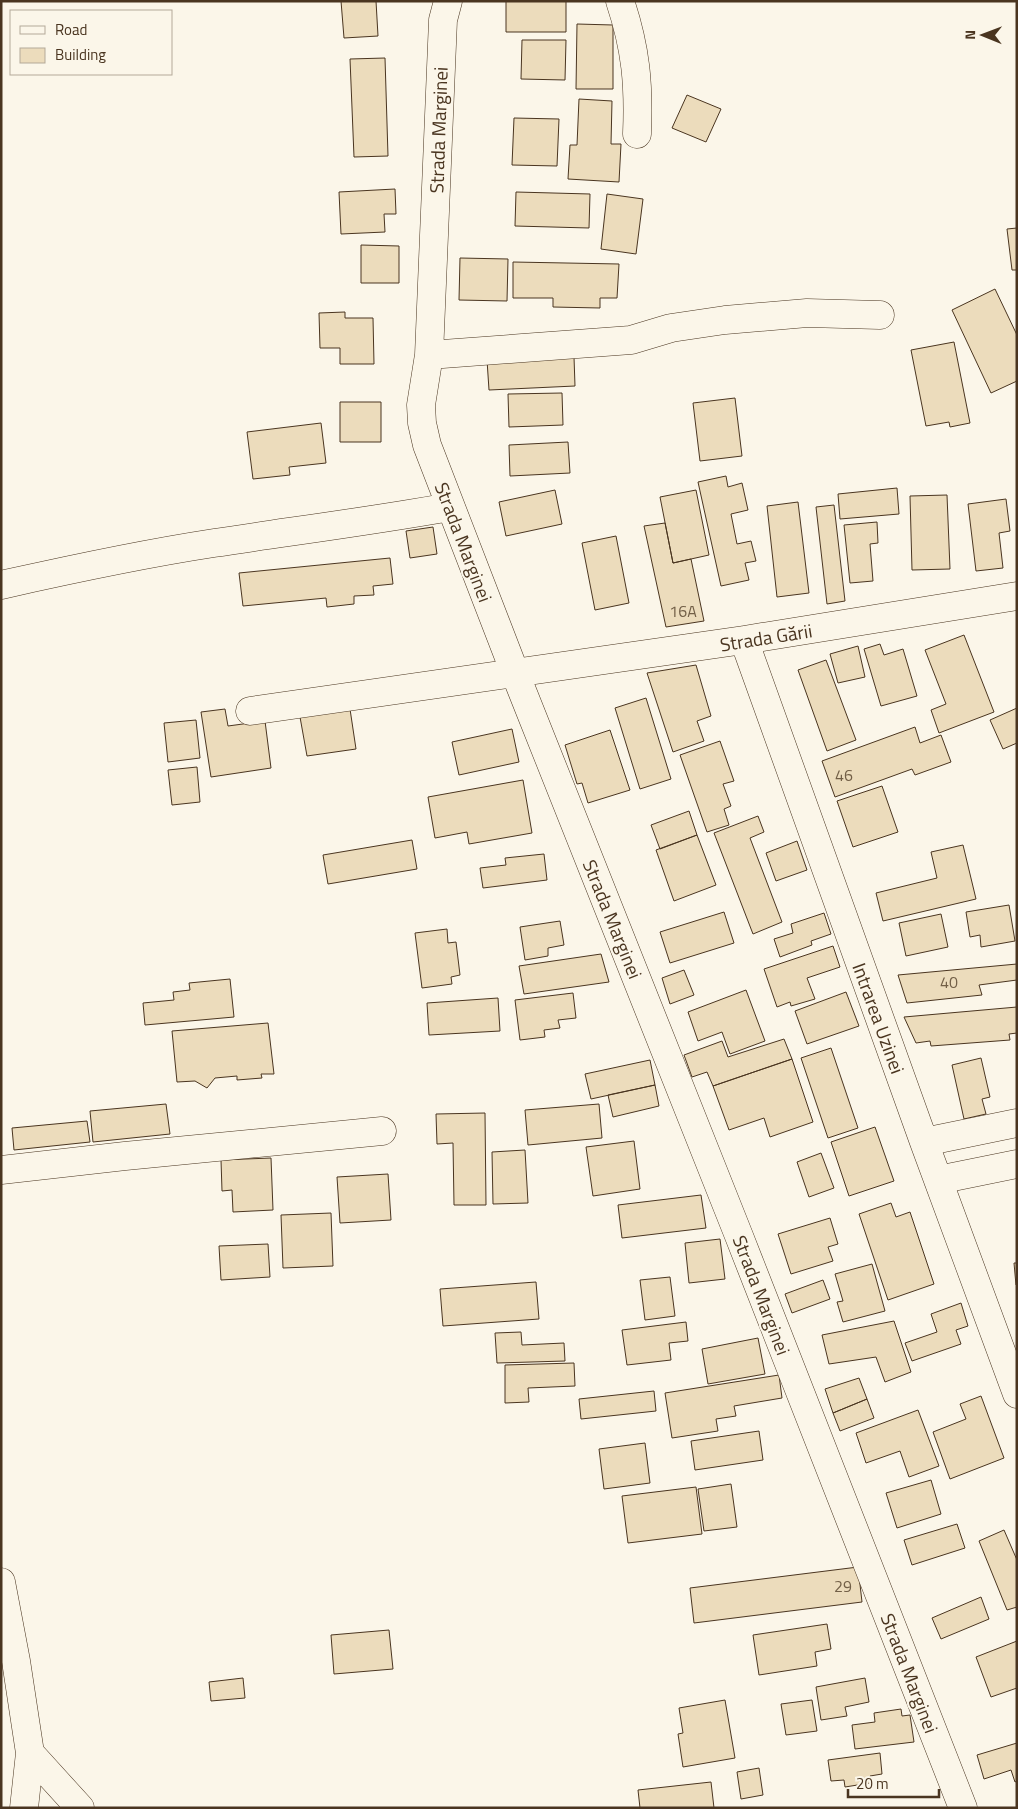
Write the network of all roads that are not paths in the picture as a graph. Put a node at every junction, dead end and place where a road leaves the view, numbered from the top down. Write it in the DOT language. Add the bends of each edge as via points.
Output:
graph roads {
  1 [pos="448,1"];
  2 [pos="620,1"];
  3 [pos="637,134"];
  4 [pos="880,315"];
  5 [pos="429,355"];
  6 [pos="450,507"];
  7 [pos="1,585"];
  8 [pos="1017,596"];
  9 [pos="744,640"];
  10 [pos="515,673"];
  11 [pos="250,711"];
  12 [pos="1017,1124"];
  13 [pos="382,1131"];
  14 [pos="924,1142"];
  15 [pos="1017,1164"];
  16 [pos="1,1170"];
  17 [pos="938,1180"];
  18 [pos="1017,1394"];
  19 [pos="1,1582"];
  20 [pos="1,1687"];
  21 [pos="30,1753"];
  22 [pos="24,1808"];
  23 [pos="41,1808"];
  24 [pos="80,1808"];
  25 [pos="963,1808"];
  1 -- 5 [label="street, Strada Marginei" via="443,20"];
  2 -- 3 [label="street" via="635,56"];
  4 -- 5 [label="street" via="807,313 733,319 671,328 631,340"];
  5 -- 6 [label="street, Strada Marginei" via="421,405 422,423"];
  6 -- 7 [label="street" via="137,556"];
  6 -- 10 [label="street, Strada Marginei"];
  8 -- 9 [label="street, Strada Gării"];
  9 -- 10 [label="street, Strada Gării"];
  9 -- 14 [label="street, Intrarea Uzinei"];
  10 -- 11 [label="street, Strada Gării"];
  10 -- 25 [label="street, Strada Marginei"];
  12 -- 14 [label="street"];
  13 -- 16 [label="street"];
  14 -- 17 [label="street, Intrarea Uzinei"];
  15 -- 17 [label="street"];
  17 -- 18 [label="street, Intrarea Uzinei"];
  19 -- 21 [label="street"];
  20 -- 21 [label="street"];
  21 -- 22 [label="street"];
  21 -- 23 [label="street"];
  21 -- 24 [label="street"];
}
